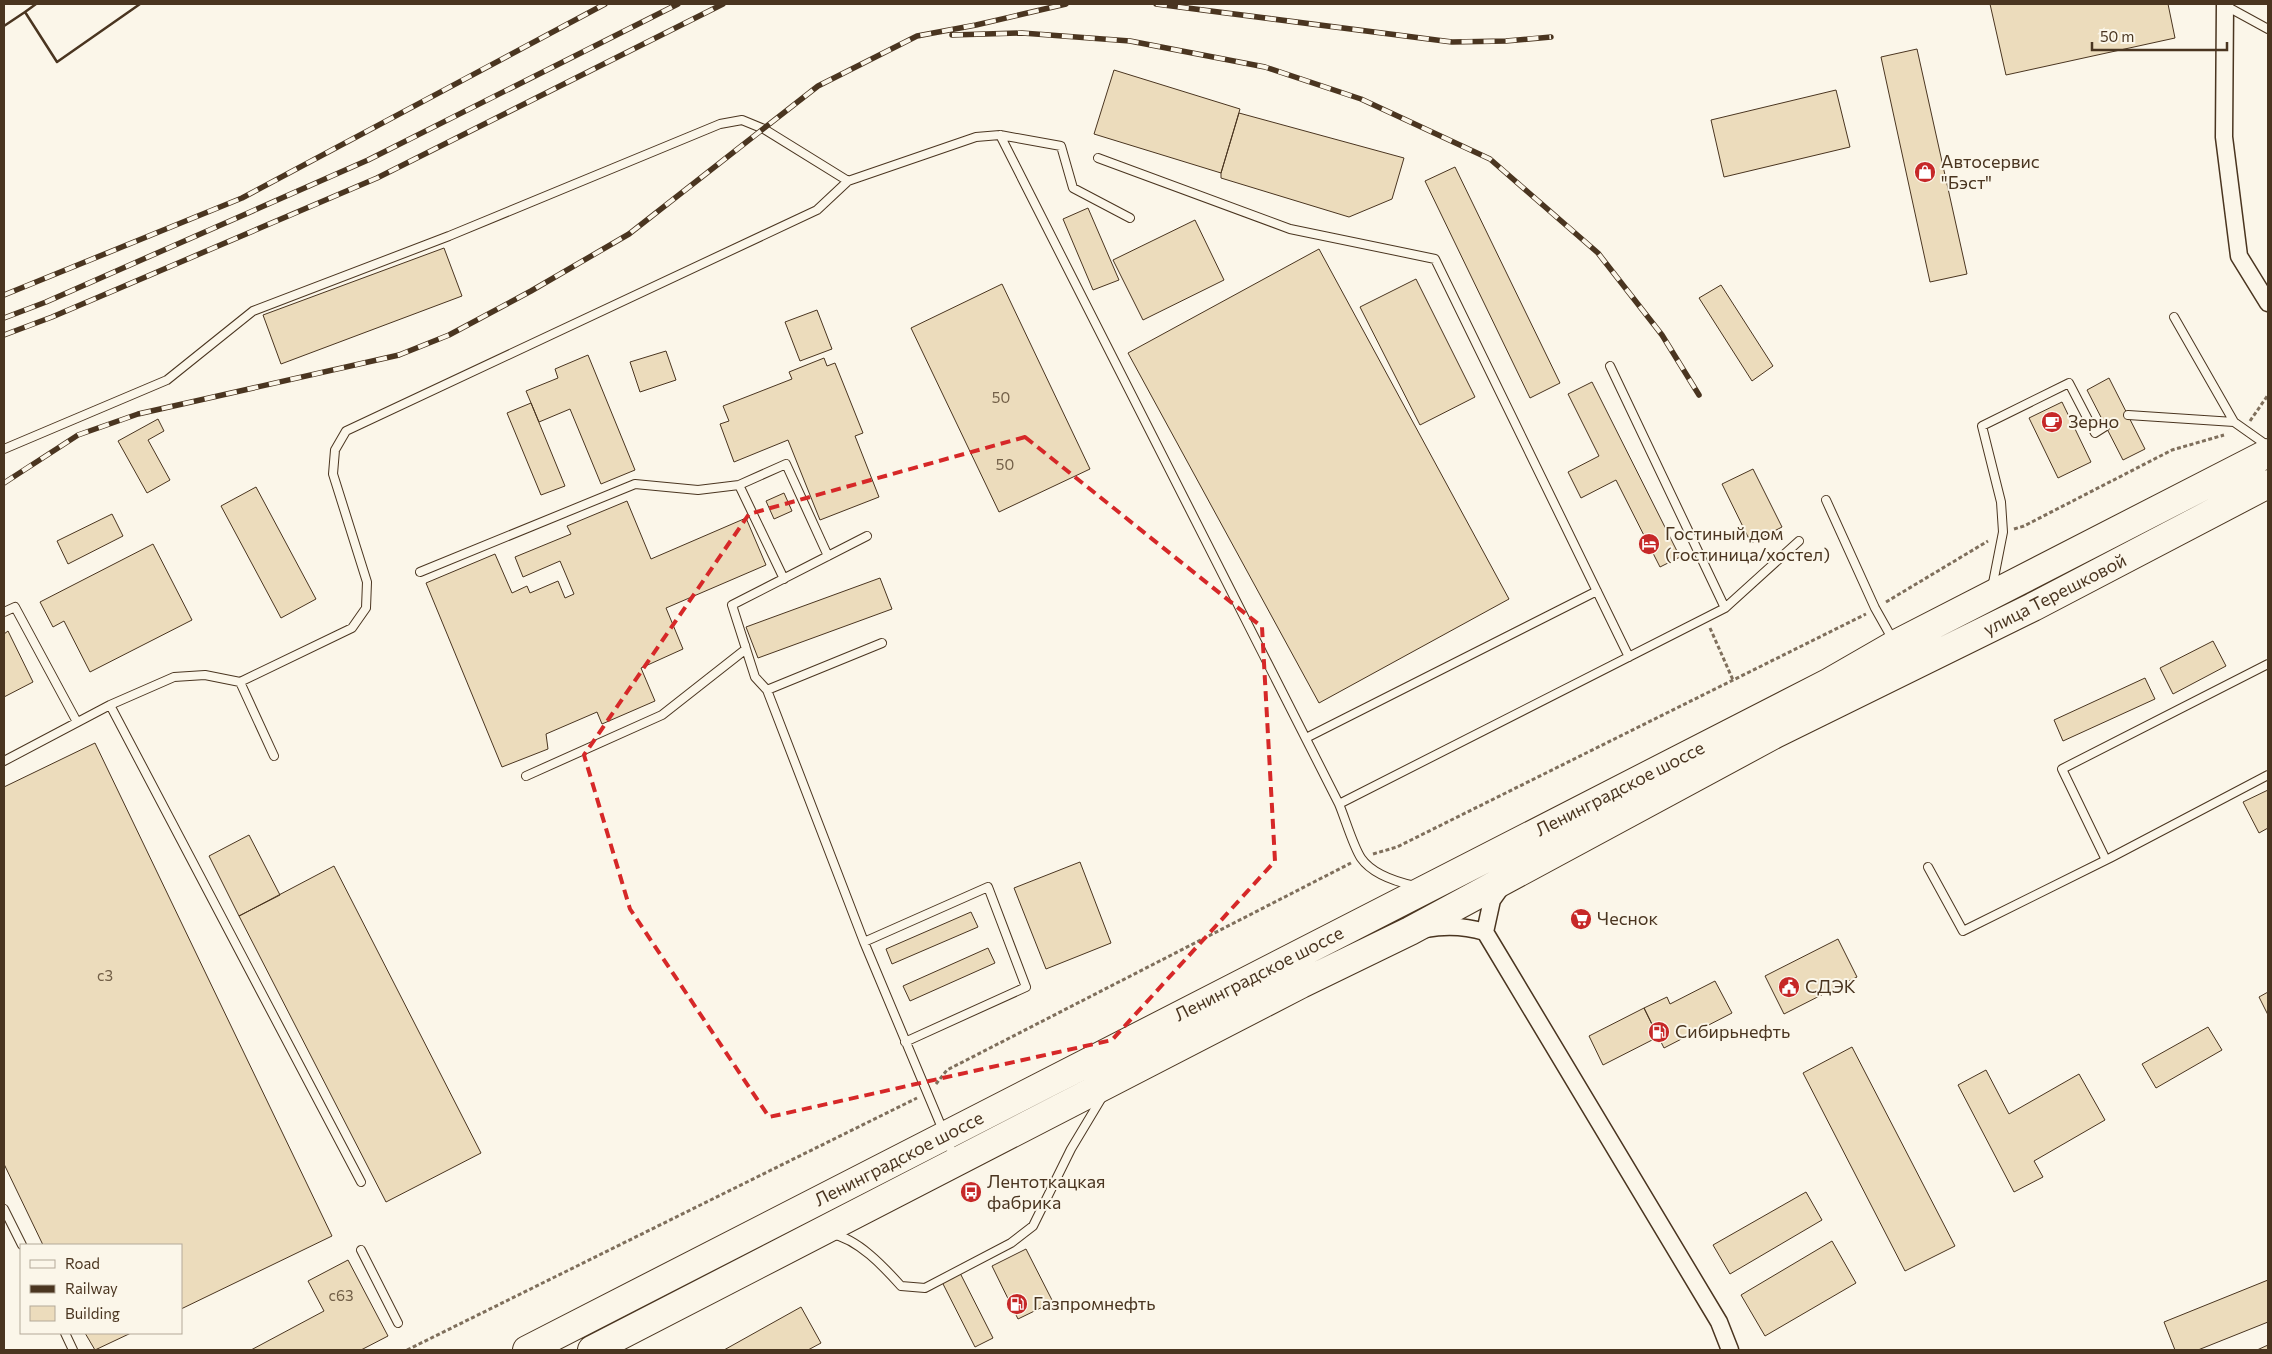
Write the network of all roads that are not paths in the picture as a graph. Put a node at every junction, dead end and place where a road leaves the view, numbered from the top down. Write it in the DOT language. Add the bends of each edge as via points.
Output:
graph roads {
  1 [pos="2225,5"];
  2 [pos="2268,29"];
  3 [pos="1000,135"];
  4 [pos="1098,158"];
  5 [pos="848,181"];
  6 [pos="1130,218"];
  7 [pos="2268,303"];
  8 [pos="2174,317"];
  9 [pos="1610,366"];
  10 [pos="2128,415"];
  11 [pos="2234,422"];
  12 [pos="2106,426"];
  13 [pos="2268,446"];
  14 [pos="4,449"];
  15 [pos="2268,453"];
  16 [pos="2268,484"];
  17 [pos="739,485"];
  18 [pos="1826,500"];
  19 [pos="866,536"];
  20 [pos="1798,541"];
  21 [pos="828,556"];
  22 [pos="420,572"];
  23 [pos="784,578"];
  24 [pos="1597,591"];
  25 [pos="1990,596"];
  26 [pos="1725,608"];
  27 [pos="4,612"];
  28 [pos="882,643"];
  29 [pos="1896,644"];
  30 [pos="746,649"];
  31 [pos="1629,657"];
  32 [pos="2268,664"];
  33 [pos="240,682"];
  34 [pos="767,690"];
  35 [pos="1840,702"];
  36 [pos="110,705"];
  37 [pos="77,722"];
  38 [pos="1306,738"];
  39 [pos="274,756"];
  40 [pos="4,761"];
  41 [pos="2268,775"];
  42 [pos="526,776"];
  43 [pos="1339,804"];
  44 [pos="2106,860"];
  45 [pos="1928,867"];
  46 [pos="1508,878"];
  47 [pos="1426,889"];
  48 [pos="1410,931"];
  49 [pos="1485,932"];
  50 [pos="864,942"];
  51 [pos="905,1042"];
  52 [pos="1116,1080"];
  53 [pos="945,1137"];
  54 [pos="957,1163"];
  55 [pos="361,1182"];
  56 [pos="4,1209"];
  57 [pos="820,1232"];
  58 [pos="22,1244"];
  59 [pos="361,1250"];
  60 [pos="398,1323"];
  61 [pos="65,1334"];
  62 [pos="73,1350"];
  63 [pos="527,1350"];
  64 [pos="592,1350"];
  65 [pos="1730,1350"];
  1 -- 2 [label="lane"];
  1 -- 7 [label="street" via="2224,137 2239,256"];
  3 -- 5 [label="lane" via="976,137"];
  3 -- 6 [label="lane" via="1061,146 1073,188"];
  3 -- 38 [label="lane"];
  4 -- 24 [label="lane" via="1290,229 1435,259"];
  5 -- 14 [label="lane" via="764,129 742,120 720,124 449,236 253,311 167,380"];
  5 -- 33 [label="lane" via="818,210 346,431 335,450 334,474 367,582 366,608 352,628"];
  8 -- 11 [label="lane"];
  9 -- 26 [label="lane"];
  10 -- 11 [label="lane"];
  11 -- 13 [label="lane"];
  12 -- 25 [label="lane" via="2095,433 2069,383 1982,426 2001,502 2003,532"];
  15 -- 25 [label="highway, улица Терешковой"];
  16 -- 35 [label="highway, улица Терешковой" via="2033,607"];
  17 -- 21 [label="lane" via="786,464"];
  17 -- 22 [label="lane" via="698,490 635,484"];
  17 -- 23 [label="lane"];
  18 -- 29 [label="lane" via="1875,608"];
  19 -- 21 [label="lane"];
  20 -- 26 [label="lane"];
  21 -- 23 [label="lane"];
  23 -- 30 [label="lane" via="732,605"];
  24 -- 31 [label="lane"];
  24 -- 38 [label="lane"];
  25 -- 29 [label="highway, Ленинградское шоссе"];
  26 -- 31 [label="lane"];
  27 -- 37 [label="lane" via="15,607"];
  28 -- 34 [label="lane"];
  29 -- 47 [label="highway, Ленинградское шоссе" via="1830,682"];
  30 -- 34 [label="lane" via="755,677"];
  30 -- 42 [label="lane" via="662,715"];
  31 -- 43 [label="lane"];
  32 -- 44 [label="lane" via="2062,769"];
  33 -- 36 [label="lane" via="205,675 174,677"];
  33 -- 39 [label="lane"];
  34 -- 50 [label="lane"];
  35 -- 46 [label="highway, Ленинградское шоссе"];
  36 -- 37 [label="lane"];
  36 -- 55 [label="lane"];
  37 -- 40 [label="lane"];
  38 -- 43 [label="lane"];
  41 -- 44 [label="lane"];
  43 -- 47 [label="lane" via="1361,858 1399,883"];
  44 -- 45 [label="lane" via="1963,931"];
  46 -- 48 [label="highway, Ленинградское шоссе"];
  46 -- 49 [label="street" via="1492,900"];
  47 -- 53 [label="highway, Ленинградское шоссе"];
  48 -- 49 [label="street" via="1446,926"];
  48 -- 52 [label="highway, Ленинградское шоссе"];
  49 -- 65 [label="street" via="1719,1322"];
  50 -- 51 [label="lane"];
  50 -- 51 [label="lane" via="988,887 1026,988"];
  51 -- 53 [label="lane"];
  52 -- 54 [label="highway, Ленинградское шоссе"];
  52 -- 57 [label="lane" via="1096,1105 1032,1226 1011,1243 933,1284 925,1288 901,1286 869,1254 840,1235"];
  53 -- 54 [label="lane"];
  53 -- 63 [label="highway, Ленинградское шоссе"];
  54 -- 57 [label="highway, Ленинградское шоссе"];
  56 -- 58 [label="lane"];
  57 -- 64 [label="highway, Ленинградское шоссе"];
  59 -- 60 [label="lane"];
  61 -- 62 [label="lane"];
}
